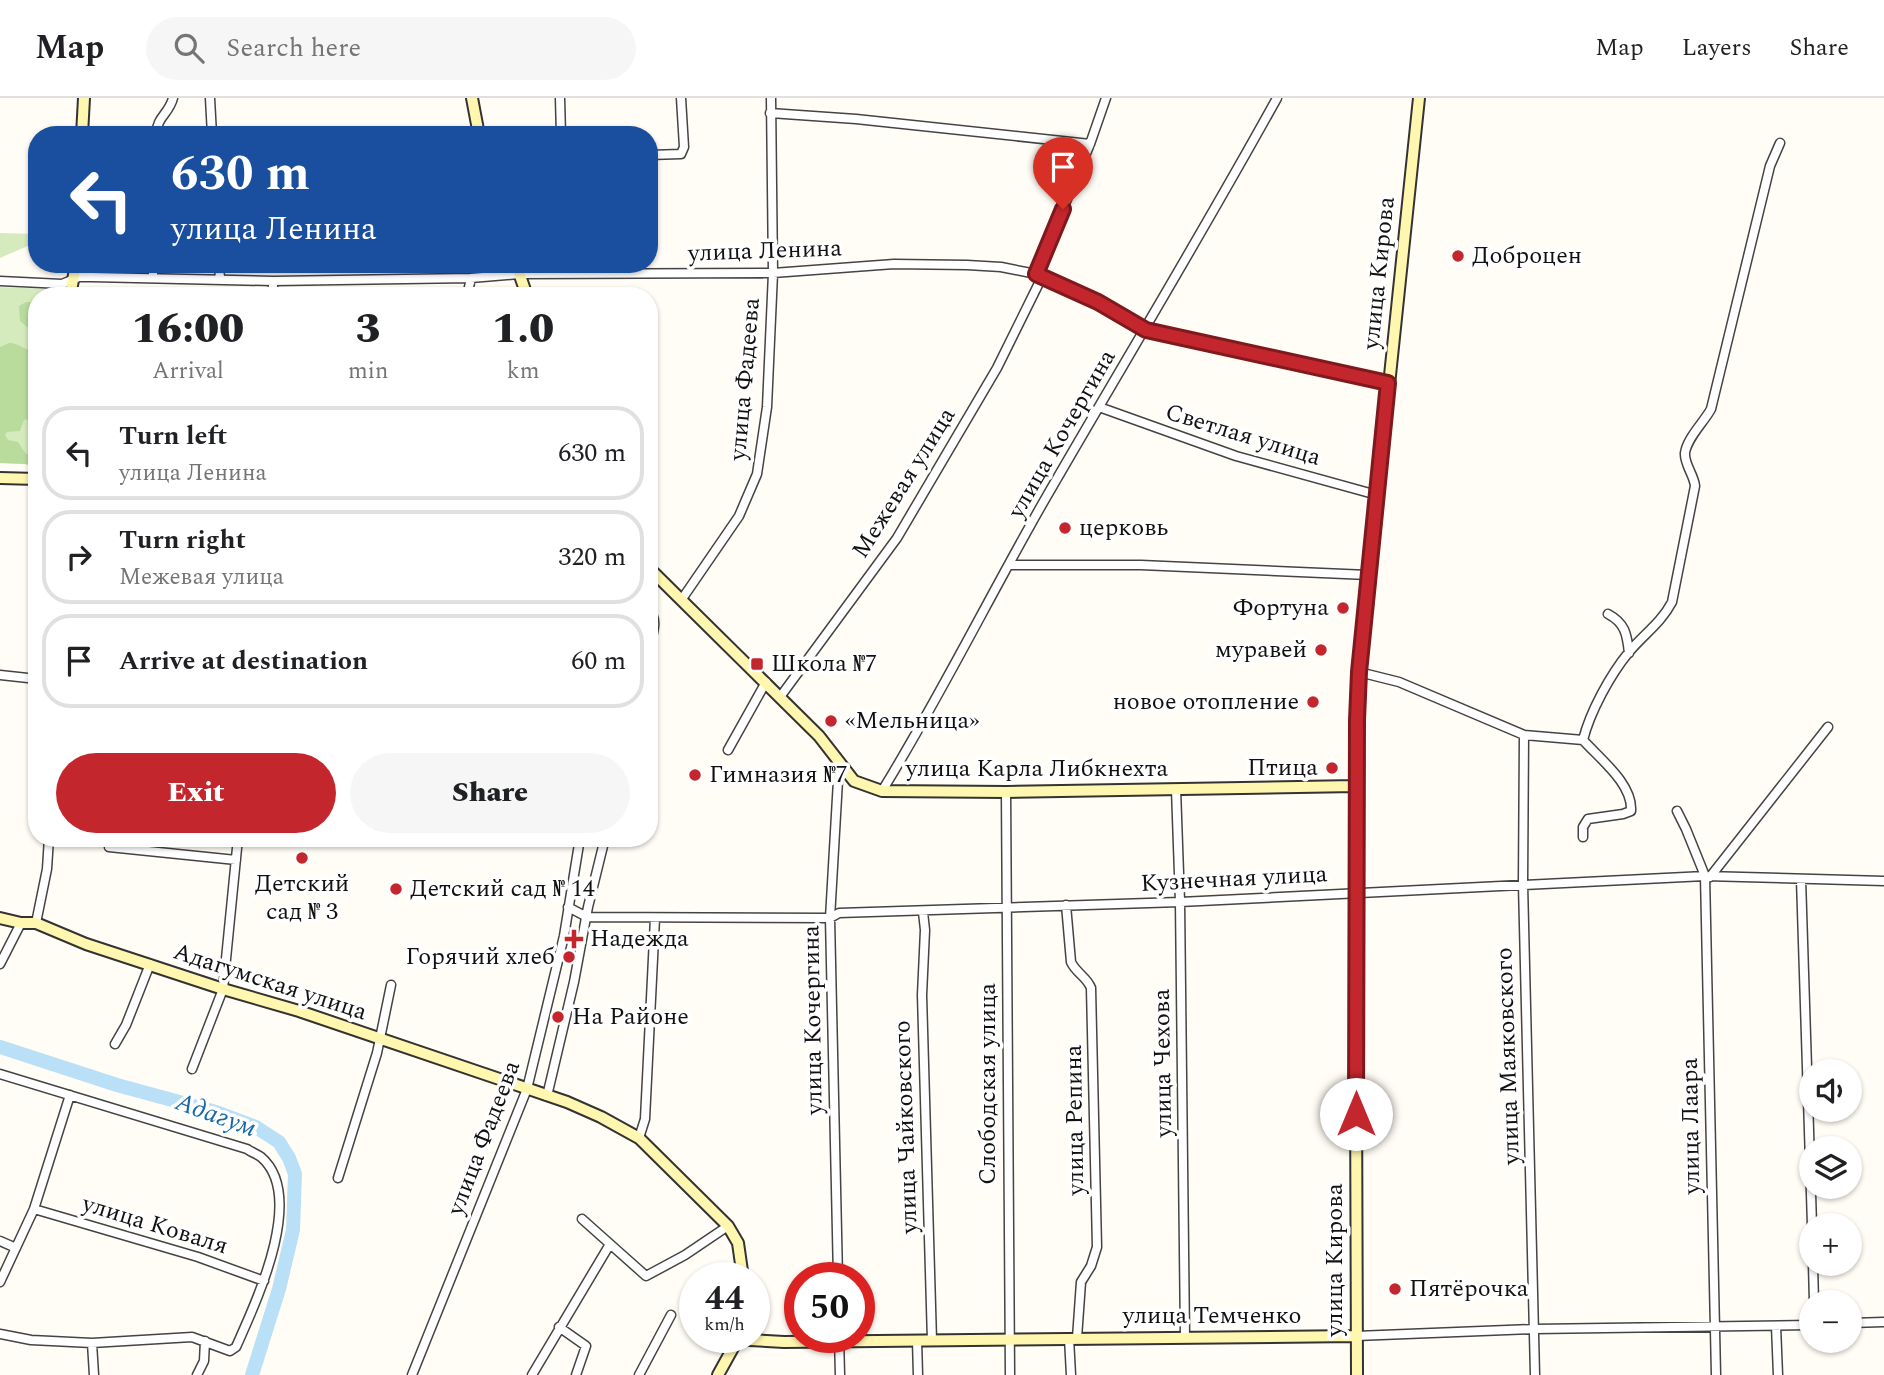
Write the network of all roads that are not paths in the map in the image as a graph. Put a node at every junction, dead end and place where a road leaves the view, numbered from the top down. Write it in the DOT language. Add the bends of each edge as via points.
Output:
graph roads {
  1 [pos="84,98"];
  2 [pos="173,98"];
  3 [pos="210,98"];
  4 [pos="472,98"];
  5 [pos="559,98"];
  6 [pos="681,98"];
  7 [pos="771,98"];
  8 [pos="1106,98"];
  9 [pos="1277,98"];
  10 [pos="1419,98"];
  11 [pos="770,113"];
  12 [pos="82,126"];
  13 [pos="156,126"];
  14 [pos="212,126"];
  15 [pos="477,126"];
  16 [pos="561,126"];
  17 [pos="1780,143"];
  18 [pos="1090,144"];
  19 [pos="658,155"];
  20 [pos="658,271"];
  21 [pos="75,273"];
  22 [pos="153,273"];
  23 [pos="220,273"];
  24 [pos="497,273"];
  25 [pos="773,273"];
  26 [pos="1039,276"];
  27 [pos="153,278"];
  28 [pos="471,278"];
  29 [pos="74,279"];
  30 [pos="220,280"];
  31 [pos="0,281"];
  32 [pos="273,281"];
  33 [pos="72,287"];
  34 [pos="273,287"];
  35 [pos="469,287"];
  36 [pos="1146,330"];
  37 [pos="1388,383"];
  38 [pos="1099,407"];
  39 [pos="0,478"];
  40 [pos="28,479"];
  41 [pos="1377,495"];
  42 [pos="1009,565"];
  43 [pos="1368,575"];
  44 [pos="658,577"];
  45 [pos="682,599"];
  46 [pos="1608,614"];
  47 [pos="1629,653"];
  48 [pos="1359,672"];
  49 [pos="0,675"];
  50 [pos="28,677"];
  51 [pos="766,682"];
  52 [pos="780,697"];
  53 [pos="1828,727"];
  54 [pos="1524,735"];
  55 [pos="1583,740"];
  56 [pos="728,750"];
  57 [pos="839,763"];
  58 [pos="1355,786"];
  59 [pos="1176,789"];
  60 [pos="881,791"];
  61 [pos="1006,792"];
  62 [pos="1676,811"];
  63 [pos="1583,837"];
  64 [pos="48,847"];
  65 [pos="108,847"];
  66 [pos="237,847"];
  67 [pos="578,847"];
  68 [pos="603,847"];
  69 [pos="236,860"];
  70 [pos="1707,876"];
  71 [pos="1801,878"];
  72 [pos="1884,881"];
  73 [pos="1523,884"];
  74 [pos="1355,892"];
  75 [pos="1180,902"];
  76 [pos="1066,905"];
  77 [pos="1006,906"];
  78 [pos="568,907"];
  79 [pos="923,912"];
  80 [pos="587,917"];
  81 [pos="0,918"];
  82 [pos="656,918"];
  83 [pos="830,918"];
  84 [pos="21,923"];
  85 [pos="36,923"];
  86 [pos="0,964"];
  87 [pos="150,964"];
  88 [pos="391,985"];
  89 [pos="223,989"];
  90 [pos="379,1040"];
  91 [pos="115,1044"];
  92 [pos="192,1069"];
  93 [pos="0,1074"];
  94 [pos="527,1090"];
  95 [pos="71,1095"];
  96 [pos="547,1096"];
  97 [pos="639,1138"];
  98 [pos="338,1178"];
  99 [pos="34,1209"];
  100 [pos="1812,1213"];
  101 [pos="582,1219"];
  102 [pos="728,1226"];
  103 [pos="0,1241"];
  104 [pos="610,1244"];
  105 [pos="16,1248"];
  106 [pos="741,1262"];
  107 [pos="838,1262"];
  108 [pos="264,1281"];
  109 [pos="0,1282"];
  110 [pos="671,1315"];
  111 [pos="1884,1322"];
  112 [pos="1862,1323"];
  113 [pos="1715,1325"];
  114 [pos="1799,1325"];
  115 [pos="1776,1326"];
  116 [pos="559,1327"];
  117 [pos="1535,1329"];
  118 [pos="0,1334"];
  119 [pos="1356,1336"];
  120 [pos="1185,1337"];
  121 [pos="1009,1338"];
  122 [pos="1073,1338"];
  123 [pos="875,1339"];
  124 [pos="917,1340"];
  125 [pos="205,1341"];
  126 [pos="932,1341"];
  127 [pos="92,1343"];
  128 [pos="730,1353"];
  129 [pos="839,1353"];
  130 [pos="94,1375"];
  131 [pos="197,1375"];
  132 [pos="412,1375"];
  133 [pos="532,1375"];
  134 [pos="576,1375"];
  135 [pos="639,1375"];
  136 [pos="718,1375"];
  137 [pos="840,1375"];
  138 [pos="918,1375"];
  139 [pos="1010,1375"];
  140 [pos="1071,1375"];
  141 [pos="1357,1375"];
  142 [pos="1535,1375"];
  143 [pos="1716,1375"];
  144 [pos="1778,1375"];
  1 -- 12 [label="main road"];
  2 -- 13 [label="street"];
  3 -- 14 [label="street"];
  4 -- 15 [label="main road"];
  5 -- 16 [label="street"];
  6 -- 19 [label="street" via="684,147 681,154"];
  7 -- 11 [label="street, улица Фадеева"];
  8 -- 18 [label="street, Межевая улица"];
  9 -- 36 [label="street, улица Кочергина"];
  10 -- 37 [label="main road, улица Кирова"];
  11 -- 18 [label="street"];
  11 -- 25 [label="street, улица Фадеева"];
  17 -- 47 [label="street" via="1770,166 1712,409 1685,453 1695,486 1672,602 1664,617"];
  18 -- 26 [label="street, Межевая улица"];
  20 -- 25 [label="street, улица Ленина"];
  21 -- 29 [label="main road"];
  22 -- 27 [label="street"];
  23 -- 30 [label="street"];
  24 -- 28 [label="street, улица Ленина"];
  25 -- 26 [label="street, улица Ленина" via="955,264"];
  25 -- 45 [label="street, улица Фадеева" via="767,407 757,474 739,516"];
  26 -- 36 [label="street, улица Ленина"];
  26 -- 52 [label="street, Межевая улица" via="998,368 897,538"];
  27 -- 29 [label="street, улица Ленина"];
  27 -- 30 [label="street, улица Ленина"];
  28 -- 32 [label="street, улица Ленина"];
  28 -- 35 [label="street"];
  29 -- 31 [label="street, улица Ленина" via="62,284"];
  29 -- 33 [label="main road"];
  30 -- 32 [label="street, улица Ленина"];
  32 -- 34 [label="street"];
  36 -- 37 [label="street, улица Ленина"];
  36 -- 38 [label="street, улица Кочергина"];
  37 -- 41 [label="main road, улица Кирова"];
  38 -- 41 [label="street, Светлая улица" via="1236,456"];
  38 -- 42 [label="street, улица Кочергина"];
  39 -- 40 [label="main road"];
  41 -- 43 [label="main road, улица Кирова"];
  42 -- 43 [label="street" via="1142,565"];
  42 -- 60 [label="street, улица Кочергина"];
  43 -- 48 [label="main road, улица Кирова"];
  44 -- 45 [label="main road, улица Карла Либкнехта"];
  45 -- 51 [label="main road, улица Карла Либкнехта"];
  46 -- 47 [label="street" via="1622,624"];
  47 -- 55 [label="street" via="1589,717"];
  48 -- 54 [label="street" via="1399,682"];
  48 -- 58 [label="main road, улица Кирова"];
  49 -- 50 [label="street"];
  51 -- 52 [label="main road, улица Карла Либкнехта"];
  51 -- 56 [label="street"];
  52 -- 57 [label="main road, улица Карла Либкнехта"];
  53 -- 70 [label="street"];
  54 -- 55 [label="street"];
  54 -- 73 [label="street, улица Маяковского"];
  55 -- 63 [label="street" via="1632,802 1631,811 1588,819"];
  57 -- 60 [label="main road, улица Карла Либкнехта" via="854,781"];
  57 -- 83 [label="street, улица Кочергина"];
  58 -- 59 [label="main road, улица Карла Либкнехта"];
  58 -- 74 [label="main road, улица Кирова"];
  59 -- 61 [label="main road, улица Карла Либкнехта"];
  59 -- 75 [label="street, улица Чехова"];
  60 -- 61 [label="main road, улица Карла Либкнехта"];
  61 -- 77 [label="street, Слободская улица"];
  62 -- 70 [label="street"];
  64 -- 85 [label="street"];
  65 -- 69 [label="street"];
  66 -- 69 [label="street"];
  67 -- 78 [label="street, улица Фадеева"];
  68 -- 80 [label="street, улица Фадеева"];
  69 -- 89 [label="street"];
  70 -- 71 [label="street, Кузнечная улица"];
  70 -- 73 [label="street, Кузнечная улица"];
  70 -- 113 [label="street, улица Лаара"];
  71 -- 72 [label="street, Кузнечная улица"];
  71 -- 100 [label="street"];
  73 -- 74 [label="street, Кузнечная улица"];
  73 -- 117 [label="street, улица Маяковского"];
  74 -- 75 [label="street, Кузнечная улица"];
  74 -- 119 [label="main road, улица Кирова"];
  75 -- 76 [label="street, Кузнечная улица"];
  75 -- 120 [label="street, улица Чехова"];
  76 -- 77 [label="street, Кузнечная улица"];
  76 -- 122 [label="street, улица Репина" via="1071,962 1091,988 1097,1247 1082,1282"];
  77 -- 79 [label="street, Кузнечная улица"];
  77 -- 121 [label="street, Слободская улица"];
  78 -- 80 [label="street"];
  78 -- 94 [label="street, улица Фадеева"];
  79 -- 83 [label="street, Кузнечная улица" via="839,913"];
  79 -- 126 [label="street, улица Чайковского"];
  80 -- 82 [label="street, Кузнечная улица"];
  80 -- 96 [label="street, улица Фадеева"];
  81 -- 84 [label="main road, Адагумская улица"];
  82 -- 83 [label="street, Кузнечная улица"];
  82 -- 97 [label="street" via="645,1119"];
  83 -- 107 [label="street, улица Кочергина"];
  84 -- 85 [label="main road, Адагумская улица"];
  84 -- 86 [label="street"];
  85 -- 87 [label="main road, Адагумская улица"];
  87 -- 89 [label="main road, Адагумская улица"];
  87 -- 91 [label="street"];
  88 -- 90 [label="street"];
  89 -- 90 [label="main road, Адагумская улица"];
  89 -- 92 [label="street"];
  90 -- 94 [label="main road, Адагумская улица"];
  90 -- 98 [label="street"];
  93 -- 95 [label="street"];
  94 -- 96 [label="main road, Адагумская улица"];
  94 -- 132 [label="street, улица Фадеева"];
  95 -- 99 [label="street"];
  95 -- 108 [label="street" via="261,1157 278,1190 279,1216"];
  96 -- 97 [label="main road, Адагумская улица"];
  97 -- 102 [label="main road, Адагумская улица"];
  99 -- 105 [label="street"];
  99 -- 108 [label="street, улица Коваля"];
  101 -- 104 [label="street"];
  102 -- 104 [label="street" via="646,1276"];
  102 -- 106 [label="main road" via="738,1243"];
  103 -- 105 [label="street"];
  104 -- 116 [label="street"];
  105 -- 109 [label="street"];
  108 -- 125 [label="street" via="236,1347 230,1351"];
  110 -- 135 [label="street"];
  111 -- 112 [label="street"];
  113 -- 115 [label="street, улица Темченко"];
  113 -- 117 [label="street, улица Темченко"];
  113 -- 143 [label="street, улица Лаара"];
  114 -- 115 [label="street, улица Темченко"];
  115 -- 144 [label="street"];
  116 -- 133 [label="street"];
  116 -- 134 [label="street" via="586,1346"];
  117 -- 119 [label="street, улица Темченко"];
  117 -- 142 [label="street, улица Маяковского"];
  118 -- 127 [label="street"];
  119 -- 120 [label="main road, улица Темченко"];
  119 -- 141 [label="main road, улица Кирова"];
  120 -- 122 [label="main road, улица Темченко"];
  121 -- 122 [label="main road, улица Темченко"];
  121 -- 126 [label="main road, улица Темченко"];
  121 -- 139 [label="street, Слободская улица"];
  122 -- 140 [label="street, улица Репина"];
  123 -- 124 [label="main road, улица Темченко"];
  124 -- 126 [label="main road, улица Темченко"];
  124 -- 138 [label="street"];
  125 -- 127 [label="street" via="192,1337"];
  125 -- 131 [label="street" via="204,1361"];
  127 -- 130 [label="street"];
  128 -- 136 [label="main road"];
  129 -- 137 [label="street"];
}
